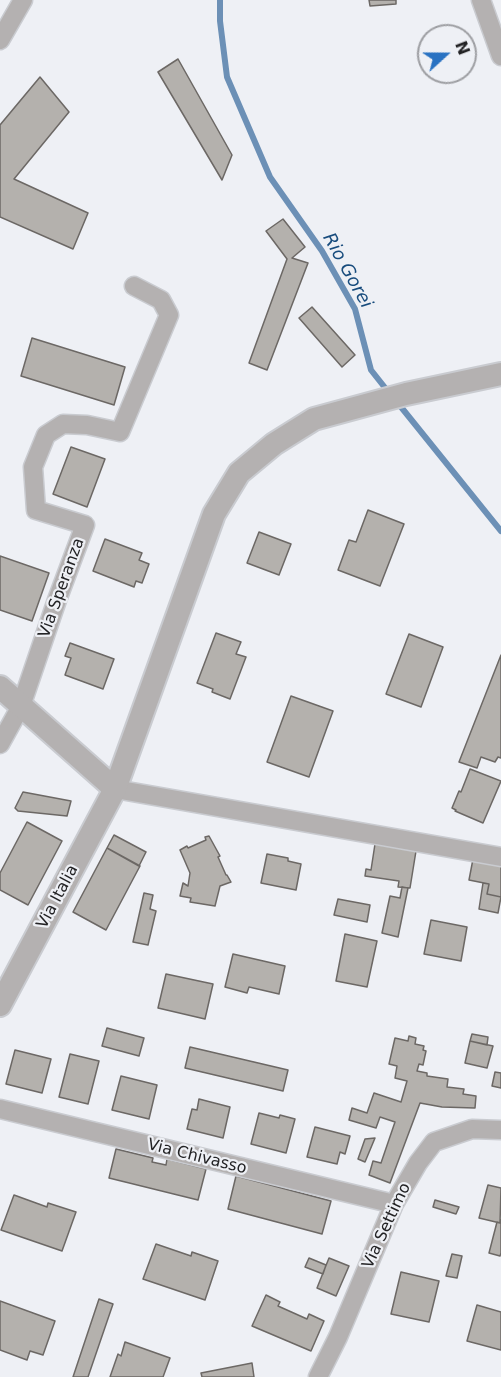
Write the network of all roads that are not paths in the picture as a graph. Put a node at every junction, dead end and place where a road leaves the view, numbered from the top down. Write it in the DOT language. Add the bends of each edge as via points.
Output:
graph roads {
  1 [pos="23,0"];
  2 [pos="481,0"];
  3 [pos="0,40"];
  4 [pos="501,56"];
  5 [pos="134,286"];
  6 [pos="501,374"];
  7 [pos="0,687"];
  8 [pos="21,706"];
  9 [pos="0,744"];
  10 [pos="115,789"];
  11 [pos="501,857"];
  12 [pos="2,997"];
  13 [pos="0,1109"];
  14 [pos="501,1130"];
  15 [pos="394,1204"];
  16 [pos="318,1377"];
  1 -- 3 [label="street"];
  2 -- 4 [label="street"];
  5 -- 8 [label="street, Via Speranza" via="162,300 169,315 120,432 63,424 46,435 33,467 36,510 85,525"];
  6 -- 10 [label="street, Via Italia" via="314,419 274,444 240,473 214,514"];
  7 -- 8 [label="street"];
  8 -- 9 [label="street, Via Speranza"];
  8 -- 10 [label="street"];
  10 -- 11 [label="street"];
  10 -- 12 [label="street, Via Italia"];
  13 -- 15 [label="street, Via Chivasso"];
  14 -- 15 [label="street, Via Settimo" via="472,1129 434,1142"];
  15 -- 16 [label="street, Via Settimo"];
}
